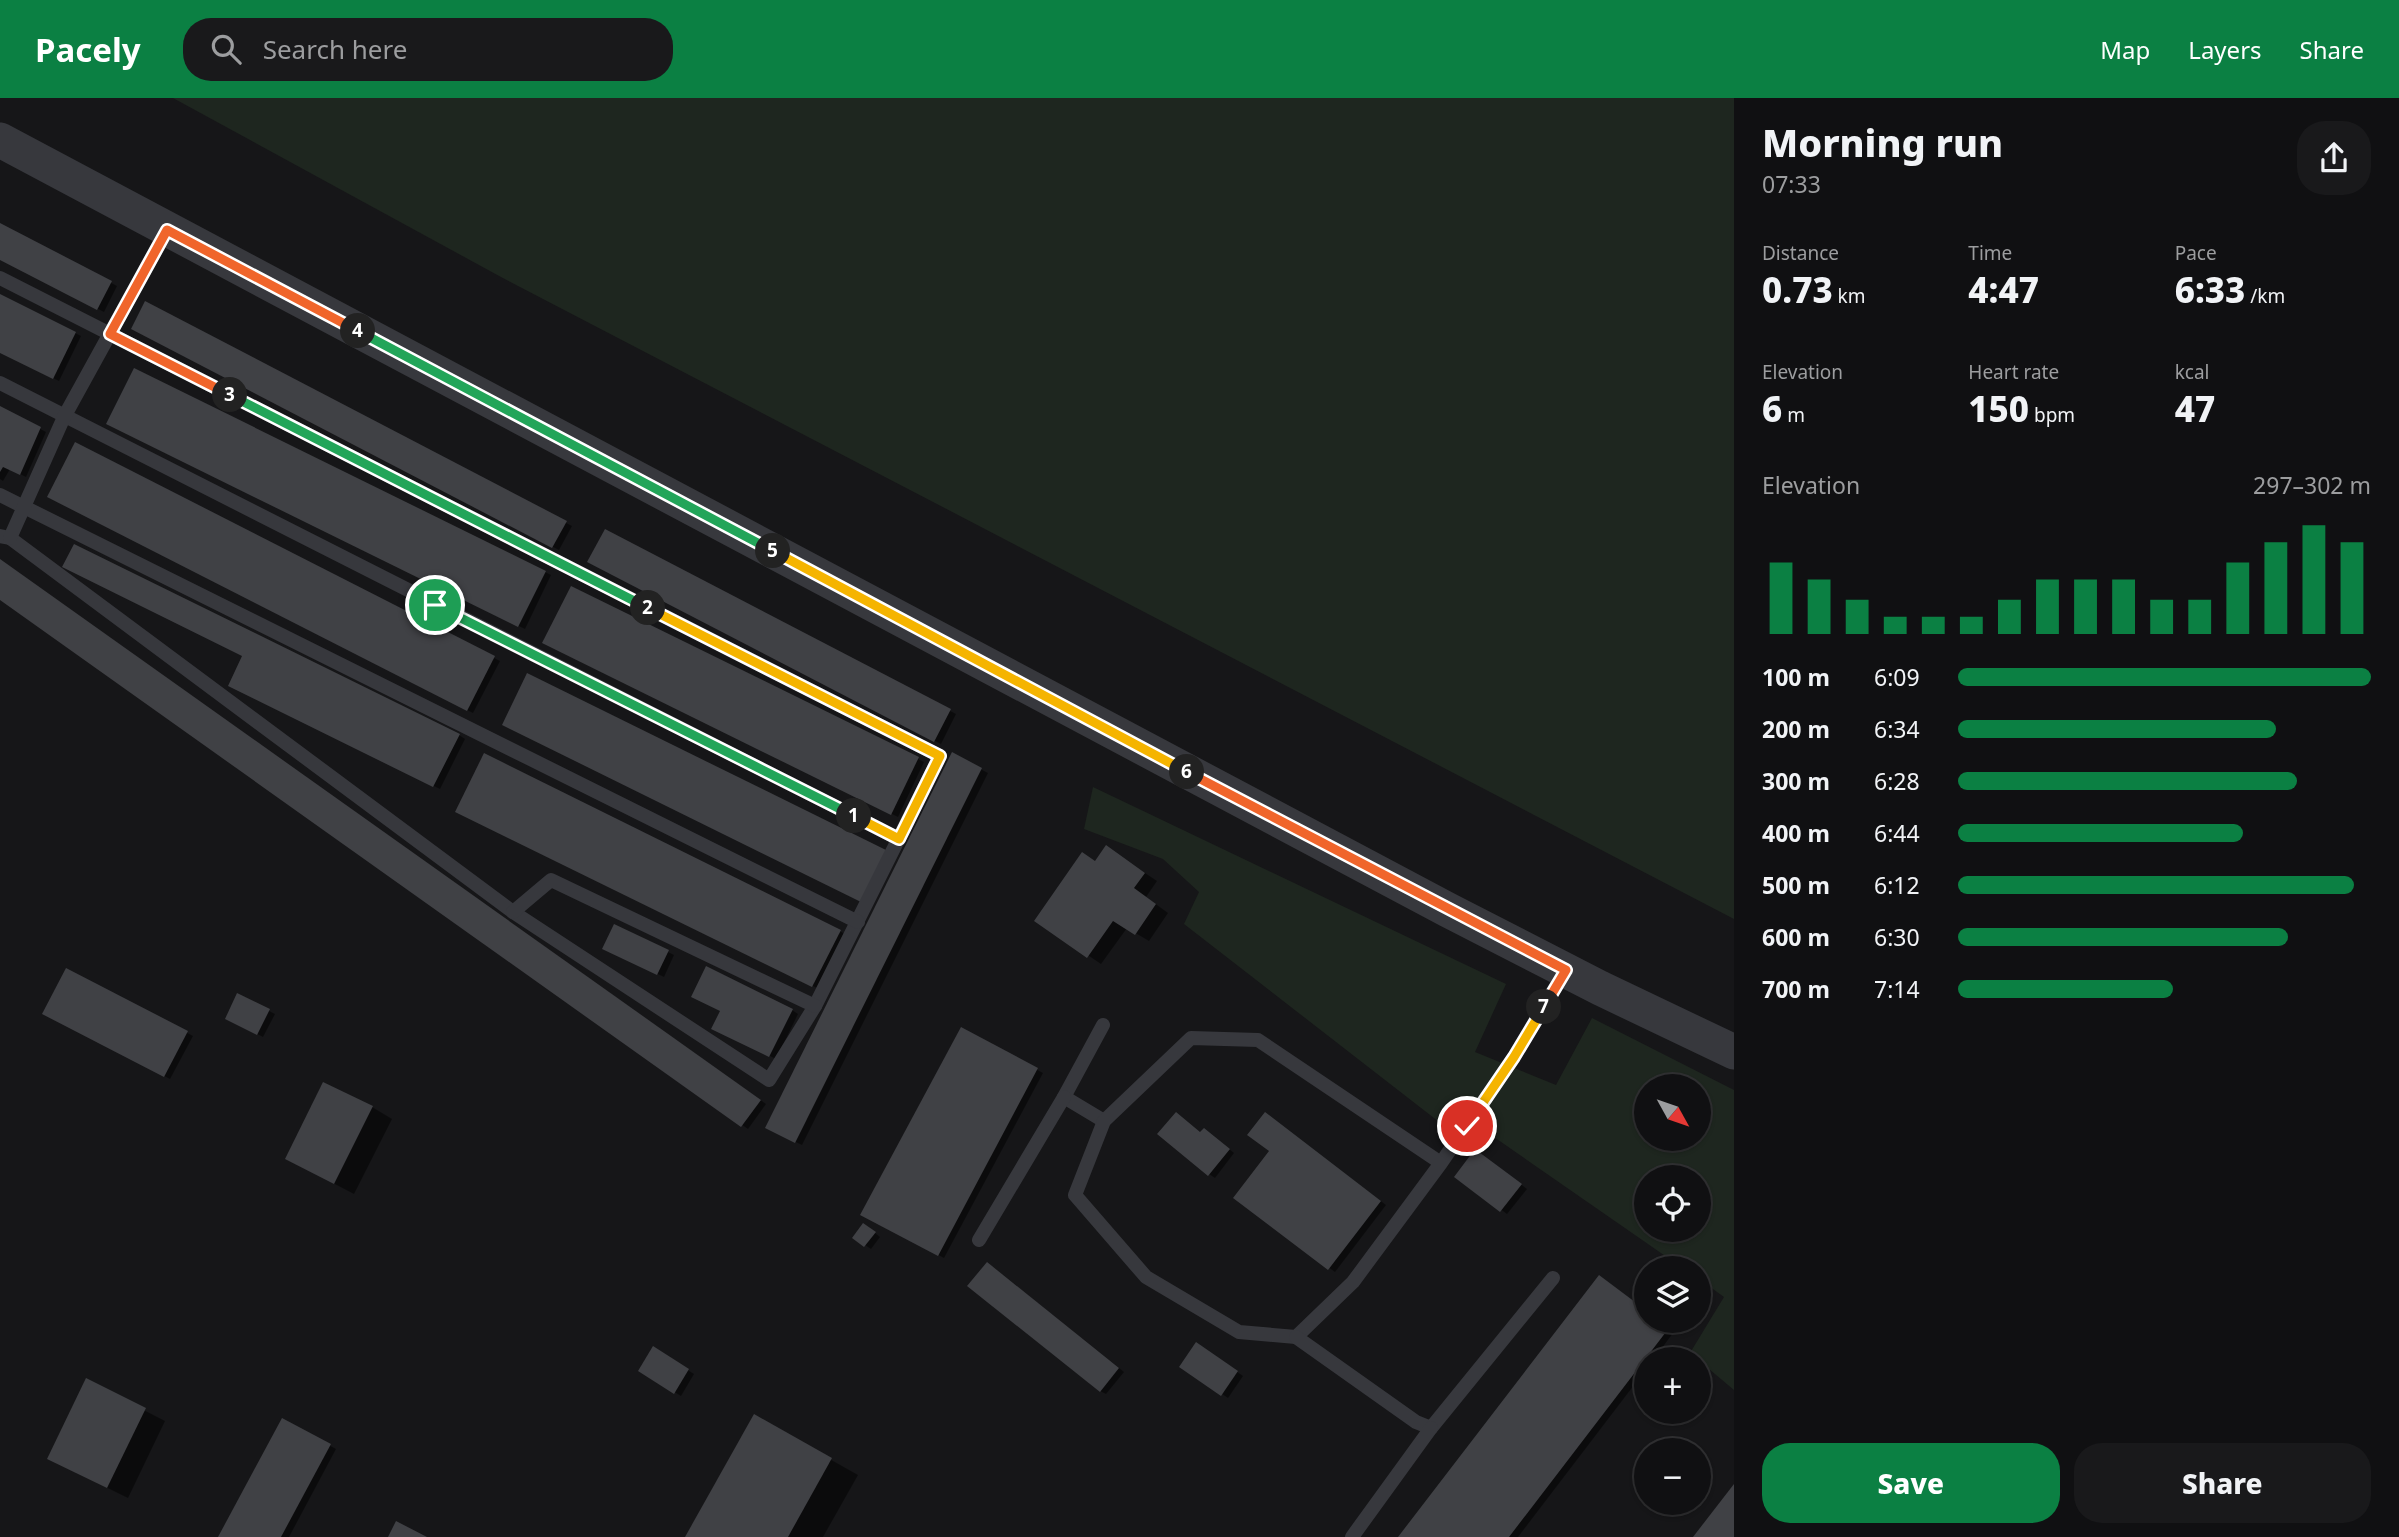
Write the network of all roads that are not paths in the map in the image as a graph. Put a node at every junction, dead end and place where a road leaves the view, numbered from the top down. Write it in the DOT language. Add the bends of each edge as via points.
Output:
graph roads {
  1 [pos="0,139"];
  2 [pos="167,230"];
  3 [pos="0,278"];
  4 [pos="110,334"];
  5 [pos="0,383"];
  6 [pos="64,417"];
  7 [pos="0,495"];
  8 [pos="23,507"];
  9 [pos="5,537"];
  10 [pos="899,839"];
  11 [pos="513,912"];
  12 [pos="858,922"];
  13 [pos="1566,970"];
  14 [pos="815,1006"];
  15 [pos="1103,1025"];
  16 [pos="1734,1052"];
  17 [pos="1064,1097"];
  18 [pos="1104,1121"];
  19 [pos="1441,1163"];
  20 [pos="979,1240"];
  21 [pos="1553,1278"];
  22 [pos="1296,1337"];
  23 [pos="1431,1428"];
  24 [pos="1352,1537"];
  1 -- 2 [label="street"];
  2 -- 4 [label="lane"];
  2 -- 13 [label="street"];
  3 -- 4 [label="lane"];
  4 -- 6 [label="lane"];
  4 -- 10 [label="lane" via="940,756"];
  5 -- 6 [label="lane"];
  6 -- 8 [label="lane"];
  6 -- 10 [label="lane"];
  7 -- 8 [label="lane"];
  8 -- 9 [label="lane"];
  8 -- 12 [label="lane"];
  9 -- 11 [label="lane"];
  10 -- 12 [label="lane"];
  11 -- 14 [label="lane" via="551,880"];
  11 -- 14 [label="lane" via="769,1080"];
  12 -- 14 [label="lane"];
  13 -- 16 [label="street"];
  13 -- 19 [label="lane" via="1514,1057"];
  15 -- 17 [label="lane"];
  17 -- 18 [label="lane"];
  17 -- 20 [label="lane"];
  18 -- 19 [label="lane" via="1191,1038 1258,1040"];
  18 -- 22 [label="lane" via="1075,1195 1146,1277 1239,1332"];
  19 -- 22 [label="lane" via="1353,1282"];
  21 -- 23 [label="lane"];
  22 -- 23 [label="lane"];
  23 -- 24 [label="lane"];
}
